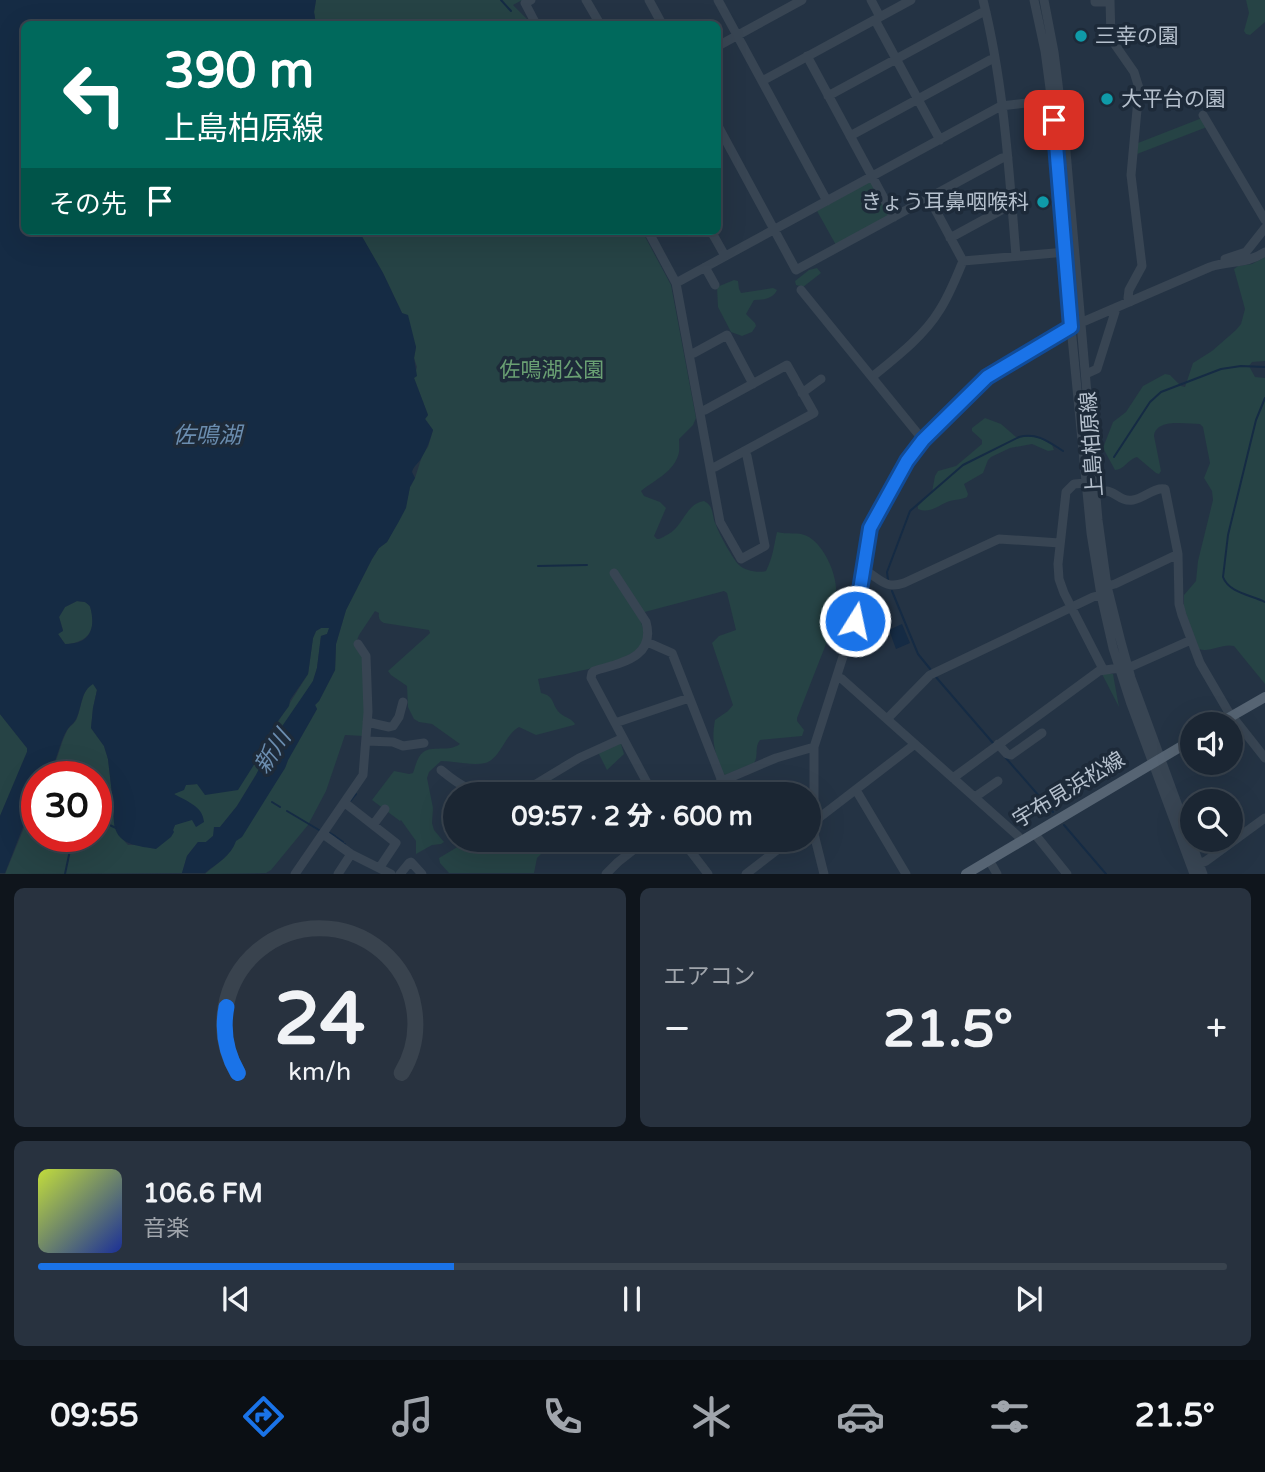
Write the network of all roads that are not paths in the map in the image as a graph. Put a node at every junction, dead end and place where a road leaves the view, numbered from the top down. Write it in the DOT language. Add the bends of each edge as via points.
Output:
graph roads {
  1 [pos="531,0"];
  2 [pos="586,0"];
  3 [pos="649,0"];
  4 [pos="718,0"];
  5 [pos="802,0"];
  6 [pos="871,0"];
  7 [pos="911,0"];
  8 [pos="983,0"];
  9 [pos="1034,0"];
  10 [pos="1044,0"];
  11 [pos="1095,0"];
  12 [pos="1110,1"];
  13 [pos="986,12"];
  14 [pos="877,18"];
  15 [pos="534,21"];
  16 [pos="598,21"];
  17 [pos="661,21"];
  18 [pos="737,35"];
  19 [pos="721,44"];
  20 [pos="807,56"];
  21 [pos="896,59"];
  22 [pos="995,59"];
  23 [pos="762,81"];
  24 [pos="828,96"];
  25 [pos="918,99"];
  26 [pos="1052,100"];
  27 [pos="1001,106"];
  28 [pos="1203,115"];
  29 [pos="721,132"];
  30 [pos="850,136"];
  31 [pos="940,140"];
  32 [pos="1008,158"];
  33 [pos="872,176"];
  34 [pos="929,198"];
  35 [pos="827,201"];
  36 [pos="1012,207"];
  37 [pos="894,217"];
  38 [pos="1265,220"];
  39 [pos="1265,228"];
  40 [pos="774,230"];
  41 [pos="650,235"];
  42 [pos="714,235"];
  43 [pos="950,238"];
  44 [pos="1265,252"];
  45 [pos="1066,253"];
  46 [pos="725,256"];
  47 [pos="1016,257"];
  48 [pos="962,261"];
  49 [pos="1225,263"];
  50 [pos="705,267"];
  51 [pos="676,283"];
  52 [pos="715,285"];
  53 [pos="801,290"];
  54 [pos="1130,302"];
  55 [pos="1113,309"];
  56 [pos="1082,322"];
  57 [pos="1071,327"];
  58 [pos="689,354"];
  59 [pos="1086,374"];
  60 [pos="872,377"];
  61 [pos="821,379"];
  62 [pos="753,384"];
  63 [pos="802,393"];
  64 [pos="700,411"];
  65 [pos="923,440"];
  66 [pos="744,451"];
  67 [pos="710,468"];
  68 [pos="1086,482"];
  69 [pos="1095,492"];
  70 [pos="1060,543"];
  71 [pos="1178,556"];
  72 [pos="863,570"];
  73 [pos="614,573"];
  74 [pos="1107,586"];
  75 [pos="1101,595"];
  76 [pos="1071,607"];
  77 [pos="1191,640"];
  78 [pos="647,642"];
  79 [pos="358,644"];
  80 [pos="1124,668"];
  81 [pos="1103,669"];
  82 [pos="838,677"];
  83 [pos="1265,697"];
  84 [pos="689,698"];
  85 [pos="403,702"];
  86 [pos="1230,712"];
  87 [pos="1239,712"];
  88 [pos="887,719"];
  89 [pos="367,722"];
  90 [pos="615,723"];
  91 [pos="1243,730"];
  92 [pos="1042,733"];
  93 [pos="623,738"];
  94 [pos="366,741"];
  95 [pos="424,743"];
  96 [pos="915,744"];
  97 [pos="998,744"];
  98 [pos="814,747"];
  99 [pos="1180,747"];
  100 [pos="1265,758"];
  101 [pos="1157,761"];
  102 [pos="446,771"];
  103 [pos="953,778"];
  104 [pos="998,780"];
  105 [pos="722,781"];
  106 [pos="456,782"];
  107 [pos="539,782"];
  108 [pos="647,782"];
  109 [pos="813,782"];
  110 [pos="856,790"];
  111 [pos="975,797"];
  112 [pos="345,803"];
  113 [pos="385,809"];
  114 [pos="821,816"];
  115 [pos="1265,818"];
  116 [pos="373,825"];
  117 [pos="1034,833"];
  118 [pos="323,834"];
  119 [pos="1021,841"];
  120 [pos="631,852"];
  121 [pos="691,852"];
  122 [pos="774,852"];
  123 [pos="818,852"];
  124 [pos="351,854"];
  125 [pos="989,860"];
  126 [pos="617,863"];
  127 [pos="380,867"];
  128 [pos="1195,871"];
  129 [pos="295,873"];
  130 [pos="338,873"];
  131 [pos="391,873"];
  132 [pos="400,873"];
  133 [pos="422,873"];
  134 [pos="606,873"];
  135 [pos="624,873"];
  136 [pos="708,873"];
  137 [pos="746,873"];
  138 [pos="824,873"];
  139 [pos="906,873"];
  140 [pos="966,873"];
  141 [pos="997,873"];
  142 [pos="1067,873"];
  1 -- 15 [label="street" via="525,4"];
  2 -- 16 [label="street"];
  3 -- 17 [label="street"];
  4 -- 18 [label="street"];
  5 -- 18 [label="street"];
  6 -- 14 [label="street"];
  7 -- 14 [label="street"];
  8 -- 13 [label="street"];
  9 -- 26 [label="street, 上島柏原線"];
  10 -- 56 [label="street, 上島柏原線" via="1060,97"];
  11 -- 12 [label="street"];
  12 -- 54 [label="street" via="1111,38 1139,88 1131,175 1142,267 1129,290"];
  13 -- 21 [label="street"];
  13 -- 22 [label="street"];
  14 -- 20 [label="street"];
  14 -- 21 [label="street"];
  18 -- 19 [label="street"];
  18 -- 23 [label="street"];
  20 -- 23 [label="street"];
  20 -- 24 [label="street"];
  21 -- 24 [label="street"];
  21 -- 25 [label="street"];
  22 -- 25 [label="street"];
  22 -- 27 [label="street"];
  23 -- 35 [label="street"];
  24 -- 30 [label="street"];
  25 -- 30 [label="street"];
  25 -- 31 [label="street"];
  26 -- 27 [label="street"];
  26 -- 45 [label="street, 上島柏原線"];
  27 -- 31 [label="street"];
  27 -- 32 [label="street"];
  28 -- 38 [label="street"];
  29 -- 40 [label="street"];
  30 -- 33 [label="street"];
  31 -- 33 [label="street"];
  32 -- 34 [label="street"];
  32 -- 36 [label="street"];
  33 -- 35 [label="street"];
  33 -- 37 [label="street"];
  34 -- 37 [label="street"];
  34 -- 43 [label="street"];
  35 -- 40 [label="street"];
  36 -- 43 [label="street"];
  36 -- 47 [label="street"];
  37 -- 40 [label="street" via="796,270"];
  39 -- 49 [label="street" via="1246,252 1225,259"];
  40 -- 46 [label="street"];
  41 -- 51 [label="street"];
  42 -- 46 [label="street"];
  43 -- 48 [label="street"];
  44 -- 49 [label="street" via="1245,262"];
  45 -- 47 [label="street"];
  45 -- 57 [label="street, 上島柏原線"];
  46 -- 50 [label="street"];
  47 -- 48 [label="street"];
  48 -- 60 [label="street" via="931,323"];
  49 -- 54 [label="street"];
  50 -- 51 [label="street"];
  50 -- 52 [label="street"];
  51 -- 58 [label="street"];
  53 -- 60 [label="street"];
  54 -- 55 [label="street"];
  55 -- 56 [label="street"];
  55 -- 59 [label="street" via="1097,369"];
  56 -- 57 [label="street"];
  56 -- 59 [label="street, 上島柏原線"];
  57 -- 65 [label="street" via="987,377"];
  57 -- 68 [label="street, 上島柏原線"];
  58 -- 62 [label="street" via="727,335"];
  58 -- 64 [label="street"];
  59 -- 69 [label="street, 上島柏原線"];
  60 -- 65 [label="street"];
  61 -- 63 [label="street"];
  62 -- 63 [label="street" via="787,365"];
  62 -- 64 [label="street"];
  63 -- 66 [label="street" via="814,413"];
  64 -- 67 [label="street"];
  65 -- 72 [label="street" via="872,523"];
  66 -- 67 [label="street"];
  66 -- 67 [label="street" via="765,546 741,559 720,522"];
  68 -- 70 [label="street" via="1074,484 1066,492"];
  68 -- 75 [label="street, 上島柏原線"];
  69 -- 71 [label="street" via="1106,491 1130,501 1165,489"];
  69 -- 74 [label="street, 上島柏原線"];
  70 -- 72 [label="street" via="999,539 894,586"];
  70 -- 76 [label="street" via="1059,579"];
  71 -- 74 [label="street"];
  71 -- 77 [label="street" via="1180,610"];
  72 -- 82 [label="street" via="856,616"];
  73 -- 78 [label="street" via="646,622"];
  74 -- 80 [label="street, 上島柏原線"];
  75 -- 76 [label="street"];
  75 -- 80 [label="street, 上島柏原線"];
  76 -- 81 [label="street"];
  76 -- 88 [label="street" via="930,675"];
  77 -- 80 [label="street"];
  77 -- 86 [label="street"];
  78 -- 84 [label="street" via="672,653"];
  78 -- 90 [label="street" via="637,655 591,675"];
  79 -- 89 [label="street" via="366,656"];
  80 -- 81 [label="street"];
  80 -- 101 [label="street, 上島柏原線"];
  81 -- 97 [label="street"];
  82 -- 88 [label="street"];
  82 -- 98 [label="street"];
  83 -- 87 [label="main road"];
  84 -- 90 [label="street"];
  84 -- 105 [label="street"];
  85 -- 89 [label="street" via="393,726"];
  88 -- 96 [label="street"];
  89 -- 94 [label="street"];
  90 -- 93 [label="street"];
  91 -- 100 [label="street"];
  92 -- 97 [label="street" via="1011,755"];
  93 -- 107 [label="street"];
  93 -- 108 [label="street"];
  94 -- 95 [label="street" via="404,747"];
  94 -- 112 [label="street" via="363,775"];
  96 -- 103 [label="street"];
  96 -- 110 [label="street"];
  97 -- 103 [label="street"];
  98 -- 105 [label="street"];
  98 -- 109 [label="street"];
  99 -- 101 [label="main road, 宇布見浜松線"];
  101 -- 117 [label="main road, 宇布見浜松線"];
  101 -- 128 [label="street, 上島柏原線"];
  102 -- 106 [label="street"];
  103 -- 111 [label="street"];
  104 -- 111 [label="street"];
  110 -- 114 [label="street"];
  110 -- 139 [label="street"];
  111 -- 119 [label="street"];
  112 -- 116 [label="street"];
  112 -- 118 [label="street"];
  113 -- 116 [label="street"];
  115 -- 128 [label="street"];
  116 -- 127 [label="street" via="396,843"];
  117 -- 119 [label="main road, 宇布見浜松線"];
  117 -- 142 [label="street"];
  118 -- 124 [label="street"];
  118 -- 129 [label="street"];
  119 -- 125 [label="main road, 宇布見浜松線"];
  120 -- 126 [label="street"];
  121 -- 136 [label="street"];
  122 -- 137 [label="street"];
  123 -- 138 [label="street"];
  124 -- 127 [label="street"];
  124 -- 130 [label="street"];
  125 -- 140 [label="main road, 宇布見浜松線"];
  125 -- 141 [label="street"];
  126 -- 134 [label="street"];
  126 -- 135 [label="street"];
  127 -- 131 [label="street"];
  132 -- 133 [label="street" via="411,863"];
}
